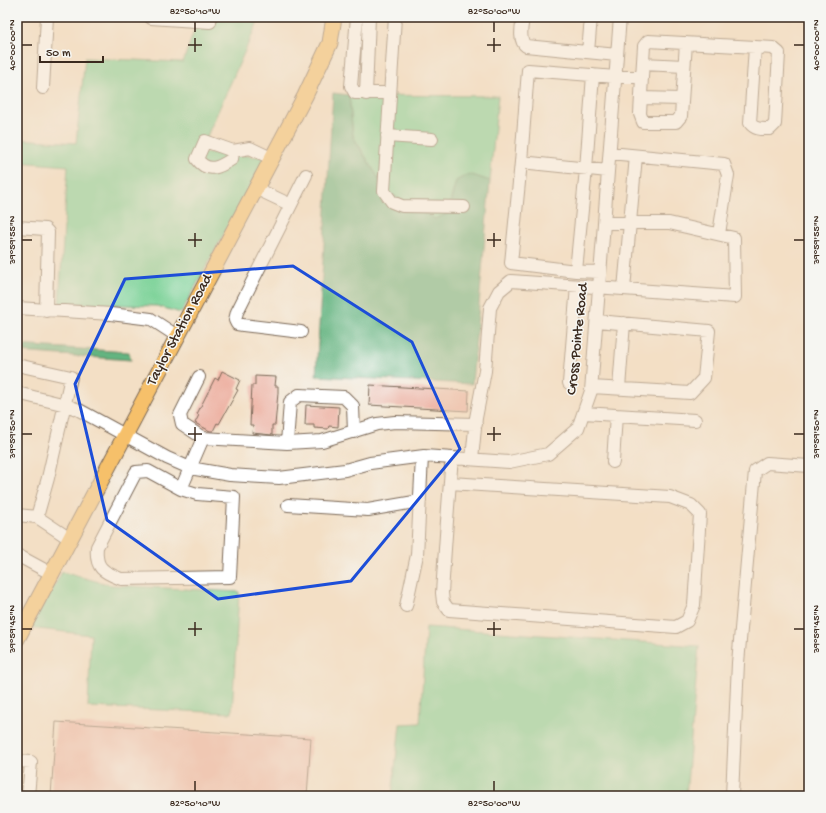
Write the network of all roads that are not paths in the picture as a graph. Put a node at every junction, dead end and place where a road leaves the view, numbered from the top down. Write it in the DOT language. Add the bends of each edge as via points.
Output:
graph roads {
  1 [pos="47,17"];
  2 [pos="151,17"];
  3 [pos="210,17"];
  4 [pos="334,17"];
  5 [pos="357,17"];
  6 [pos="369,17"];
  7 [pos="395,17"];
  8 [pos="523,17"];
  9 [pos="591,17"];
  10 [pos="620,17"];
  11 [pos="686,43"];
  12 [pos="755,47"];
  13 [pos="588,52"];
  14 [pos="617,55"];
  15 [pos="643,64"];
  16 [pos="684,66"];
  17 [pos="593,75"];
  18 [pos="616,77"];
  19 [pos="642,78"];
  20 [pos="43,88"];
  21 [pos="366,94"];
  22 [pos="390,94"];
  23 [pos="641,98"];
  24 [pos="682,99"];
  25 [pos="387,136"];
  26 [pos="432,139"];
  27 [pos="234,151"];
  28 [pos="610,153"];
  29 [pos="636,156"];
  30 [pos="271,158"];
  31 [pos="521,162"];
  32 [pos="586,169"];
  33 [pos="608,171"];
  34 [pos="306,175"];
  35 [pos="255,188"];
  36 [pos="291,205"];
  37 [pos="464,207"];
  38 [pos="604,222"];
  39 [pos="630,223"];
  40 [pos="17,227"];
  41 [pos="719,234"];
  42 [pos="576,271"];
  43 [pos="600,272"];
  44 [pos="577,286"];
  45 [pos="599,288"];
  46 [pos="624,289"];
  47 [pos="17,308"];
  48 [pos="46,311"];
  49 [pos="597,321"];
  50 [pos="624,323"];
  51 [pos="301,332"];
  52 [pos="177,336"];
  53 [pos="17,365"];
  54 [pos="199,377"];
  55 [pos="569,383"];
  56 [pos="592,387"];
  57 [pos="619,388"];
  58 [pos="17,393"];
  59 [pos="66,405"];
  60 [pos="584,413"];
  61 [pos="616,415"];
  62 [pos="695,420"];
  63 [pos="476,424"];
  64 [pos="354,432"];
  65 [pos="124,435"];
  66 [pos="203,438"];
  67 [pos="286,443"];
  68 [pos="422,457"];
  69 [pos="452,458"];
  70 [pos="472,459"];
  71 [pos="613,462"];
  72 [pos="809,466"];
  73 [pos="190,468"];
  74 [pos="450,484"];
  75 [pos="181,488"];
  76 [pos="420,501"];
  77 [pos="288,505"];
  78 [pos="17,515"];
  79 [pos="37,517"];
  80 [pos="70,539"];
  81 [pos="17,556"];
  82 [pos="52,574"];
  83 [pos="406,606"];
  84 [pos="17,639"];
  85 [pos="17,761"];
  86 [pos="28,796"];
  87 [pos="732,796"];
  1 -- 20 [label="street"];
  2 -- 3 [label="street" via="210,22"];
  4 -- 30 [label="main road, Taylor Station Road" via="330,43"];
  5 -- 21 [label="street" via="351,86 355,93"];
  6 -- 21 [label="street"];
  7 -- 22 [label="street"];
  8 -- 13 [label="street" via="521,39 526,46"];
  9 -- 13 [label="street"];
  10 -- 14 [label="street, Cross Pointe Road"];
  11 -- 12 [label="street"];
  11 -- 15 [label="street" via="648,41 644,46"];
  11 -- 16 [label="street"];
  12 -- 12 [label="street" via="773,48 779,53 775,124 770,129 757,129 750,123"];
  13 -- 14 [label="street"];
  14 -- 18 [label="street, Cross Pointe Road"];
  15 -- 16 [label="street"];
  15 -- 19 [label="street"];
  16 -- 24 [label="street"];
  17 -- 18 [label="street"];
  17 -- 31 [label="street" via="528,70"];
  17 -- 32 [label="street"];
  18 -- 19 [label="street"];
  18 -- 28 [label="street, Cross Pointe Road"];
  19 -- 23 [label="street"];
  21 -- 22 [label="street"];
  22 -- 25 [label="street"];
  23 -- 24 [label="street"];
  23 -- 24 [label="street" via="640,114 643,122 676,122 681,116"];
  25 -- 26 [label="street"];
  25 -- 37 [label="street" via="384,191 392,202 402,206"];
  27 -- 30 [label="street" via="250,148"];
  28 -- 29 [label="street"];
  28 -- 33 [label="street, Cross Pointe Road"];
  29 -- 39 [label="street"];
  29 -- 41 [label="street" via="724,164 728,175"];
  30 -- 35 [label="main road, Taylor Station Road"];
  31 -- 32 [label="street"];
  31 -- 42 [label="street" via="511,264"];
  32 -- 33 [label="street"];
  32 -- 42 [label="street"];
  33 -- 38 [label="street, Cross Pointe Road"];
  34 -- 36 [label="street"];
  35 -- 36 [label="street"];
  35 -- 52 [label="main road, Taylor Station Road"];
  36 -- 51 [label="street" via="235,320 237,324"];
  38 -- 39 [label="street"];
  38 -- 43 [label="street, Cross Pointe Road"];
  39 -- 41 [label="street" via="669,223"];
  39 -- 46 [label="street"];
  40 -- 48 [label="street" via="45,229 48,232"];
  41 -- 46 [label="street" via="734,238 735,297"];
  42 -- 43 [label="street"];
  43 -- 45 [label="street, Cross Pointe Road"];
  44 -- 45 [label="street"];
  44 -- 55 [label="street"];
  44 -- 63 [label="street" via="511,281 499,291 490,308 486,371"];
  45 -- 46 [label="street"];
  45 -- 49 [label="street, Cross Pointe Road"];
  47 -- 48 [label="street"];
  48 -- 52 [label="street" via="151,319"];
  49 -- 50 [label="street"];
  49 -- 56 [label="street, Cross Pointe Road"];
  50 -- 57 [label="street"];
  50 -- 57 [label="street" via="709,331 704,378 690,393"];
  52 -- 65 [label="main road, Taylor Station Road"];
  53 -- 59 [label="street" via="71,377"];
  54 -- 66 [label="street" via="180,415 182,424"];
  56 -- 57 [label="street"];
  56 -- 60 [label="street, Cross Pointe Road"];
  58 -- 59 [label="street, Cross Pointe Road"];
  59 -- 65 [label="street, Cross Pointe Road"];
  59 -- 79 [label="street"];
  60 -- 61 [label="street"];
  60 -- 70 [label="street, Cross Pointe Road" via="578,428 548,454 510,462"];
  61 -- 62 [label="street"];
  61 -- 71 [label="street"];
  63 -- 64 [label="street" via="395,422 377,424"];
  63 -- 70 [label="street"];
  64 -- 67 [label="street" via="322,441"];
  64 -- 67 [label="street" via="353,406 344,397 299,395 290,402"];
  65 -- 73 [label="street, Cross Pointe Road"];
  65 -- 80 [label="main road, Taylor Station Road"];
  66 -- 67 [label="street"];
  66 -- 73 [label="street"];
  68 -- 69 [label="street, Cross Pointe Road"];
  68 -- 73 [label="street, Cross Pointe Road" via="279,478 230,475"];
  68 -- 76 [label="street"];
  69 -- 70 [label="street, Cross Pointe Road"];
  69 -- 74 [label="street"];
  72 -- 87 [label="street" via="767,463 755,471 738,663"];
  73 -- 75 [label="street"];
  74 -- 74 [label="street" via="442,592 443,602 449,610 676,627 687,620 694,605 700,514 691,505 670,496"];
  75 -- 75 [label="street" via="148,471 136,472 97,547 96,558 101,568 121,579 230,577 234,497 197,494"];
  76 -- 77 [label="street" via="368,510"];
  76 -- 83 [label="street" via="417,554"];
  78 -- 79 [label="street"];
  79 -- 80 [label="street"];
  80 -- 82 [label="main road, Taylor Station Road"];
  81 -- 82 [label="street"];
  82 -- 84 [label="main road, Taylor Station Road"];
  85 -- 86 [label="street" via="31,762"];
}
